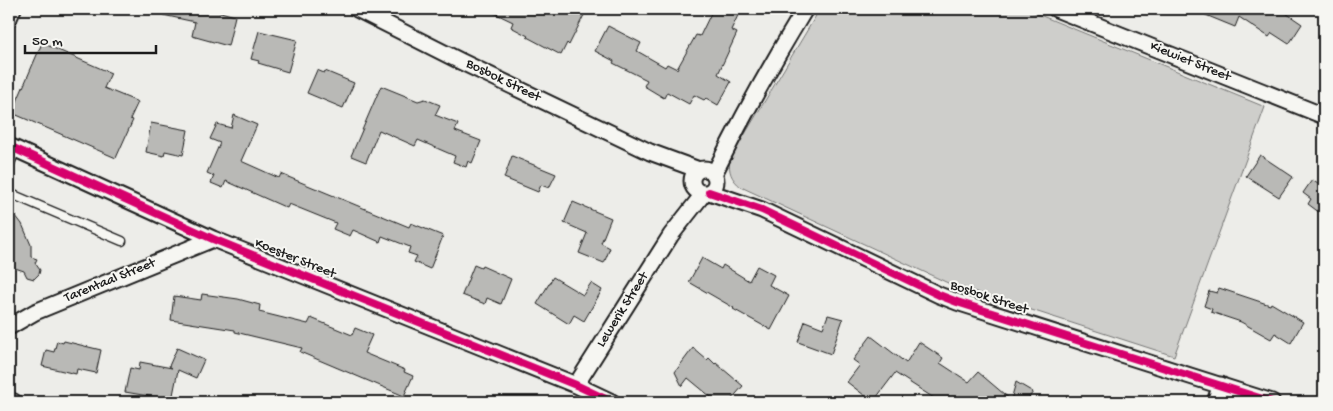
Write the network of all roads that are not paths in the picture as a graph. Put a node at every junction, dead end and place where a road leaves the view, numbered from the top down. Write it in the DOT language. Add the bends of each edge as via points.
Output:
graph roads {
  1 [pos="12,9"];
  2 [pos="357,9"];
  3 [pos="805,9"];
  4 [pos="1056,9"];
  5 [pos="9,18"];
  6 [pos="1324,116"];
  7 [pos="12,148"];
  8 [pos="9,166"];
  9 [pos="704,181"];
  10 [pos="9,193"];
  11 [pos="213,240"];
  12 [pos="122,241"];
  13 [pos="9,327"];
  14 [pos="576,385"];
  15 [pos="1221,386"];
  16 [pos="9,400"];
  17 [pos="14,402"];
  18 [pos="612,402"];
  19 [pos="1215,402"];
  20 [pos="1272,402"];
  1 -- 5 [label="street"];
  2 -- 9 [label="street, Bosbok Street"];
  3 -- 9 [label="street, Lewerik Street"];
  4 -- 6 [label="street, Kiewiet Street"];
  7 -- 8 [label="lane"];
  7 -- 11 [label="street, Koester Street"];
  9 -- 14 [label="street, Lewerik Street"];
  9 -- 15 [label="street, Bosbok Street" via="939,295"];
  10 -- 12 [label="lane"];
  11 -- 13 [label="street, Tarentaal Street" via="35,312"];
  11 -- 14 [label="street, Koester Street"];
  14 -- 18 [label="street, Koester Street"];
  15 -- 19 [label="street"];
  15 -- 20 [label="street, Bosbok Street"];
  16 -- 17 [label="street"];
}
